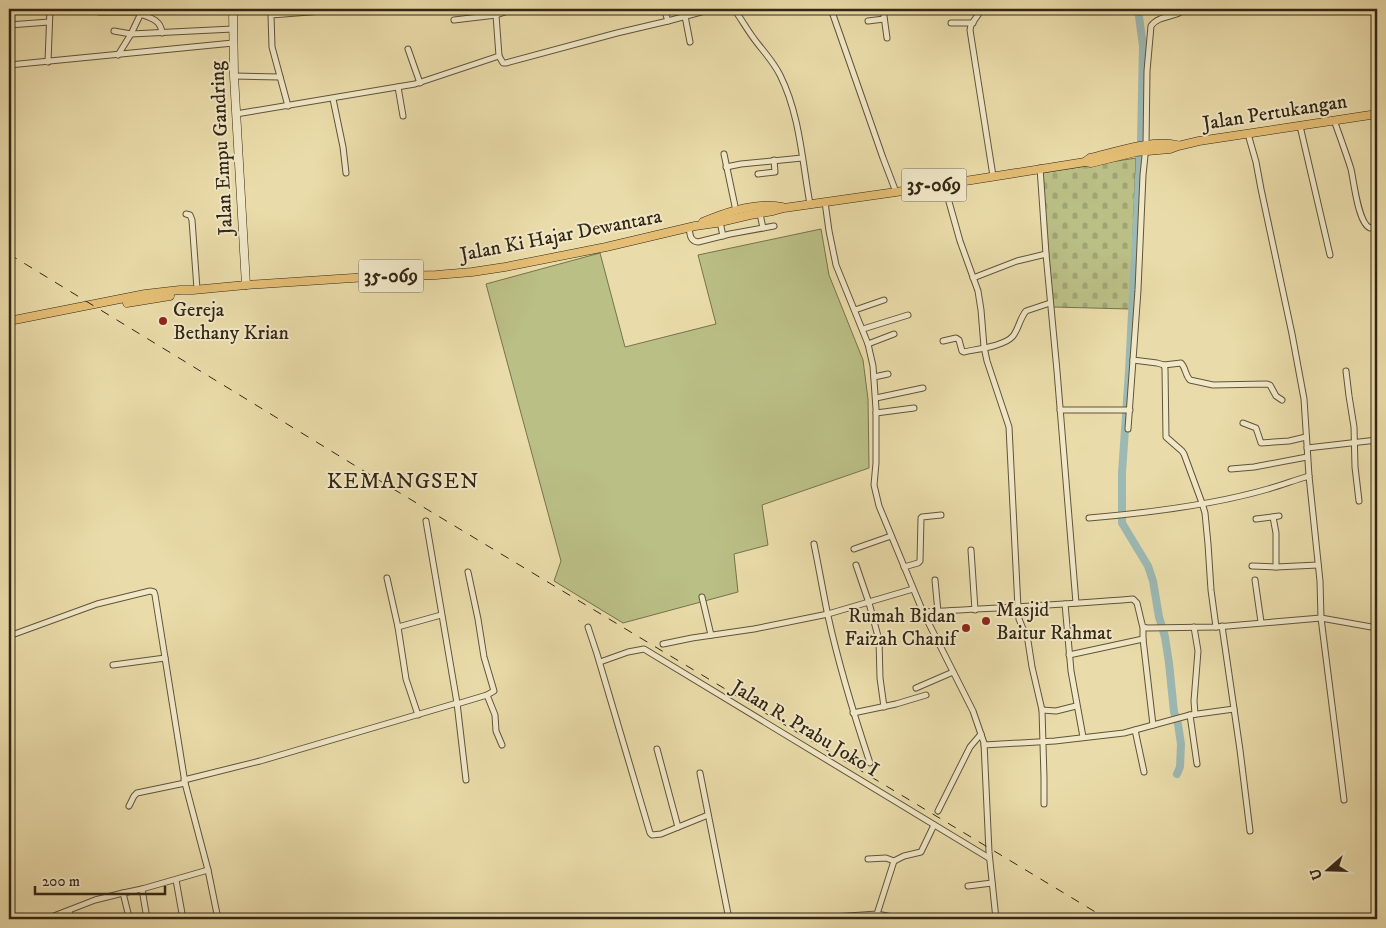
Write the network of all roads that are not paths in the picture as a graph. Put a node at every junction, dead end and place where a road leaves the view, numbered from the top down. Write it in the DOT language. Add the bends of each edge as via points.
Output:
graph roads {
  1 [pos="50,9"];
  2 [pos="233,9"];
  3 [pos="348,9"];
  4 [pos="495,9"];
  5 [pos="514,9"];
  6 [pos="664,9"];
  7 [pos="712,9"];
  8 [pos="734,9"];
  9 [pos="831,9"];
  10 [pos="883,9"];
  11 [pos="982,9"];
  12 [pos="1181,9"];
  13 [pos="99,12"];
  14 [pos="141,12"];
  15 [pos="496,15"];
  16 [pos="685,16"];
  17 [pos="884,19"];
  18 [pos="454,20"];
  19 [pos="668,21"];
  20 [pos="868,21"];
  21 [pos="49,22"];
  22 [pos="951,23"];
  23 [pos="973,23"];
  24 [pos="9,25"];
  25 [pos="233,29"];
  26 [pos="114,31"];
  27 [pos="162,33"];
  28 [pos="131,34"];
  29 [pos="887,38"];
  30 [pos="233,42"];
  31 [pos="690,42"];
  32 [pos="408,49"];
  33 [pos="119,53"];
  34 [pos="499,56"];
  35 [pos="48,62"];
  36 [pos="9,65"];
  37 [pos="234,76"];
  38 [pos="280,77"];
  39 [pos="420,83"];
  40 [pos="398,88"];
  41 [pos="333,99"];
  42 [pos="288,106"];
  43 [pos="236,114"];
  44 [pos="1377,114"];
  45 [pos="403,116"];
  46 [pos="1334,120"];
  47 [pos="1300,126"];
  48 [pos="1248,134"];
  49 [pos="1141,149"];
  50 [pos="724,154"];
  51 [pos="802,158"];
  52 [pos="774,160"];
  53 [pos="730,166"];
  54 [pos="1040,168"];
  55 [pos="346,173"];
  56 [pos="758,174"];
  57 [pos="993,176"];
  58 [pos="944,184"];
  59 [pos="896,192"];
  60 [pos="825,202"];
  61 [pos="810,204"];
  62 [pos="784,208"];
  63 [pos="743,213"];
  64 [pos="186,214"];
  65 [pos="761,215"];
  66 [pos="720,224"];
  67 [pos="763,226"];
  68 [pos="774,226"];
  69 [pos="1377,226"];
  70 [pos="691,229"];
  71 [pos="722,234"];
  72 [pos="1046,254"];
  73 [pos="1330,255"];
  74 [pos="973,278"];
  75 [pos="246,285"];
  76 [pos="195,290"];
  77 [pos="884,300"];
  78 [pos="1050,303"];
  79 [pos="855,310"];
  80 [pos="908,315"];
  81 [pos="9,323"];
  82 [pos="863,329"];
  83 [pos="894,334"];
  84 [pos="943,341"];
  85 [pos="868,344"];
  86 [pos="984,347"];
  87 [pos="1133,360"];
  88 [pos="1164,365"];
  89 [pos="1346,371"];
  90 [pos="888,374"];
  91 [pos="874,378"];
  92 [pos="923,388"];
  93 [pos="876,398"];
  94 [pos="1282,400"];
  95 [pos="914,408"];
  96 [pos="1060,410"];
  97 [pos="1128,410"];
  98 [pos="876,413"];
  99 [pos="1242,423"];
  100 [pos="1128,429"];
  101 [pos="1306,437"];
  102 [pos="1377,440"];
  103 [pos="1355,443"];
  104 [pos="1307,448"];
  105 [pos="1307,457"];
  106 [pos="1231,469"];
  107 [pos="1308,476"];
  108 [pos="1359,501"];
  109 [pos="1202,503"];
  110 [pos="941,515"];
  111 [pos="1089,518"];
  112 [pos="1256,519"];
  113 [pos="426,521"];
  114 [pos="891,536"];
  115 [pos="814,544"];
  116 [pos="854,549"];
  117 [pos="971,550"];
  118 [pos="856,565"];
  119 [pos="907,565"];
  120 [pos="1252,566"];
  121 [pos="1318,566"];
  122 [pos="1276,567"];
  123 [pos="468,572"];
  124 [pos="387,578"];
  125 [pos="936,580"];
  126 [pos="1255,580"];
  127 [pos="913,589"];
  128 [pos="702,598"];
  129 [pos="869,603"];
  130 [pos="1076,603"];
  131 [pos="1065,604"];
  132 [pos="1018,608"];
  133 [pos="975,610"];
  134 [pos="930,612"];
  135 [pos="828,614"];
  136 [pos="441,615"];
  137 [pos="1321,618"];
  138 [pos="1261,622"];
  139 [pos="1143,626"];
  140 [pos="398,627"];
  141 [pos="1194,627"];
  142 [pos="1219,627"];
  143 [pos="588,628"];
  144 [pos="1377,628"];
  145 [pos="711,635"];
  146 [pos="9,636"];
  147 [pos="1144,639"];
  148 [pos="663,644"];
  149 [pos="1069,655"];
  150 [pos="165,658"];
  151 [pos="600,662"];
  152 [pos="113,665"];
  153 [pos="953,672"];
  154 [pos="916,688"];
  155 [pos="487,695"];
  156 [pos="926,695"];
  157 [pos="457,704"];
  158 [pos="1076,706"];
  159 [pos="884,707"];
  160 [pos="1234,709"];
  161 [pos="1042,710"];
  162 [pos="853,713"];
  163 [pos="418,714"];
  164 [pos="1192,715"];
  165 [pos="1153,725"];
  166 [pos="1135,730"];
  167 [pos="1082,737"];
  168 [pos="982,740"];
  169 [pos="1043,742"];
  170 [pos="502,745"];
  171 [pos="657,749"];
  172 [pos="870,763"];
  173 [pos="1197,764"];
  174 [pos="1144,772"];
  175 [pos="700,773"];
  176 [pos="466,780"];
  177 [pos="185,782"];
  178 [pos="1344,800"];
  179 [pos="1044,804"];
  180 [pos="129,806"];
  181 [pos="938,810"];
  182 [pos="708,815"];
  183 [pos="934,824"];
  184 [pos="678,827"];
  185 [pos="1250,830"];
  186 [pos="989,858"];
  187 [pos="868,859"];
  188 [pos="894,861"];
  189 [pos="208,870"];
  190 [pos="176,880"];
  191 [pos="992,883"];
  192 [pos="968,886"];
  193 [pos="142,889"];
  194 [pos="123,893"];
  195 [pos="69,911"];
  196 [pos="878,914"];
  197 [pos="838,918"];
  198 [pos="46,919"];
  199 [pos="71,919"];
  200 [pos="128,919"];
  201 [pos="147,919"];
  202 [pos="183,919"];
  203 [pos="218,919"];
  204 [pos="729,919"];
  205 [pos="805,919"];
  206 [pos="902,919"];
  207 [pos="996,919"];
  1 -- 21 [label="street"];
  2 -- 25 [label="main road, Jalan Empu Gandring"];
  3 -- 38 [label="street" via="271,15 272,48"];
  4 -- 15 [label="street"];
  5 -- 15 [label="street"];
  6 -- 19 [label="street"];
  7 -- 16 [label="street"];
  8 -- 51 [label="street" via="780,74 798,127"];
  9 -- 59 [label="street"];
  10 -- 17 [label="street"];
  11 -- 23 [label="street"];
  12 -- 49 [label="street" via="1151,26"];
  13 -- 14 [label="street"];
  14 -- 27 [label="street" via="155,20"];
  14 -- 28 [label="street"];
  15 -- 18 [label="street"];
  15 -- 34 [label="street"];
  16 -- 19 [label="street"];
  16 -- 31 [label="street"];
  17 -- 20 [label="street"];
  17 -- 29 [label="street"];
  19 -- 34 [label="street" via="506,63"];
  21 -- 24 [label="street"];
  21 -- 35 [label="street"];
  22 -- 23 [label="street"];
  23 -- 57 [label="street" via="970,30"];
  25 -- 27 [label="street"];
  25 -- 30 [label="main road, Jalan Empu Gandring"];
  26 -- 28 [label="street"];
  27 -- 28 [label="street"];
  28 -- 33 [label="street"];
  30 -- 33 [label="street"];
  30 -- 37 [label="main road, Jalan Empu Gandring"];
  32 -- 39 [label="street"];
  33 -- 35 [label="street"];
  34 -- 39 [label="street"];
  35 -- 36 [label="street"];
  37 -- 38 [label="street"];
  37 -- 43 [label="main road, Jalan Empu Gandring"];
  38 -- 42 [label="street"];
  39 -- 40 [label="street"];
  40 -- 41 [label="street"];
  40 -- 45 [label="street"];
  41 -- 42 [label="street"];
  41 -- 55 [label="street"];
  42 -- 43 [label="street"];
  43 -- 75 [label="main road, Jalan Empu Gandring"];
  44 -- 46 [label="main road, Jalan Pertukangan / 35-069"];
  46 -- 47 [label="main road, Jalan Pertukangan / 35-069"];
  46 -- 69 [label="street" via="1365,224"];
  47 -- 48 [label="main road, Jalan Pertukangan / 35-069"];
  47 -- 73 [label="street"];
  48 -- 49 [label="main road, Jalan Pertukangan / 35-069"];
  48 -- 101 [label="street" via="1294,342 1304,399"];
  49 -- 54 [label="main road, Jalan Ki Hajar Dewantara / 35-069" via="1091,163"];
  49 -- 87 [label="street" via="1143,175"];
  50 -- 53 [label="street"];
  51 -- 52 [label="street"];
  51 -- 61 [label="street"];
  52 -- 53 [label="street"];
  52 -- 56 [label="street" via="775,172"];
  53 -- 63 [label="street"];
  54 -- 57 [label="main road, Jalan Ki Hajar Dewantara / 35-069"];
  54 -- 72 [label="street"];
  57 -- 58 [label="main road, Jalan Ki Hajar Dewantara / 35-069"];
  58 -- 59 [label="main road, Jalan Ki Hajar Dewantara / 35-069"];
  58 -- 74 [label="street"];
  59 -- 60 [label="main road, Jalan Ki Hajar Dewantara / 35-069"];
  60 -- 61 [label="main road, Jalan Ki Hajar Dewantara / 35-069"];
  60 -- 79 [label="street" via="836,265"];
  61 -- 62 [label="main road, Jalan Ki Hajar Dewantara / 35-069"];
  62 -- 63 [label="main road, Jalan Ki Hajar Dewantara / 35-069" via="771,205"];
  62 -- 65 [label="main road, Jalan Ki Hajar Dewantara / 35-069"];
  63 -- 65 [label="main road, Jalan Ki Hajar Dewantara / 35-069"];
  63 -- 66 [label="main road, Jalan Ki Hajar Dewantara / 35-069"];
  63 -- 70 [label="main road, Jalan Ki Hajar Dewantara / 35-069" via="715,217"];
  64 -- 76 [label="street" via="192,220"];
  65 -- 67 [label="street"];
  66 -- 70 [label="main road, Jalan Ki Hajar Dewantara / 35-069"];
  66 -- 71 [label="street"];
  67 -- 68 [label="street"];
  67 -- 71 [label="street"];
  70 -- 71 [label="street" via="692,240 698,242"];
  70 -- 75 [label="main road, Jalan Ki Hajar Dewantara / 35-069" via="472,272"];
  72 -- 74 [label="street"];
  72 -- 78 [label="street"];
  74 -- 86 [label="street" via="978,291"];
  75 -- 76 [label="main road, Jalan Ki Hajar Dewantara / 35-069"];
  76 -- 81 [label="main road, Jalan Ki Hajar Dewantara / 35-069" via="145,294"];
  77 -- 79 [label="street"];
  78 -- 86 [label="street" via="1026,311 1008,341"];
  78 -- 96 [label="street"];
  79 -- 82 [label="street"];
  80 -- 82 [label="street"];
  82 -- 85 [label="street"];
  83 -- 85 [label="street"];
  84 -- 86 [label="street" via="956,338 963,352"];
  85 -- 91 [label="street"];
  86 -- 132 [label="street" via="1008,427"];
  87 -- 88 [label="street"];
  87 -- 97 [label="street"];
  88 -- 94 [label="street" via="1181,363 1190,380 1213,385 1267,384"];
  88 -- 109 [label="street" via="1166,437 1184,454"];
  89 -- 103 [label="street"];
  90 -- 91 [label="street"];
  91 -- 93 [label="street"];
  92 -- 93 [label="street"];
  93 -- 98 [label="street"];
  95 -- 98 [label="street"];
  96 -- 97 [label="street"];
  96 -- 130 [label="street"];
  97 -- 100 [label="street"];
  98 -- 114 [label="street" via="875,490"];
  99 -- 101 [label="street" via="1256,428 1261,443"];
  101 -- 104 [label="street"];
  102 -- 103 [label="street"];
  103 -- 104 [label="street"];
  103 -- 108 [label="street"];
  104 -- 105 [label="street"];
  105 -- 106 [label="street"];
  105 -- 107 [label="street"];
  107 -- 109 [label="street"];
  107 -- 121 [label="street"];
  109 -- 111 [label="street"];
  109 -- 142 [label="street" via="1210,583"];
  110 -- 119 [label="street" via="922,516 920,561"];
  112 -- 122 [label="street" via="1276,517"];
  113 -- 136 [label="street"];
  114 -- 116 [label="street"];
  114 -- 119 [label="street"];
  115 -- 135 [label="street"];
  117 -- 133 [label="street"];
  118 -- 129 [label="street"];
  119 -- 127 [label="street"];
  120 -- 122 [label="street"];
  121 -- 122 [label="street"];
  121 -- 137 [label="street"];
  123 -- 155 [label="street" via="485,663 494,690"];
  124 -- 140 [label="street"];
  125 -- 134 [label="street"];
  126 -- 138 [label="street"];
  127 -- 129 [label="street"];
  127 -- 134 [label="street"];
  128 -- 145 [label="street"];
  129 -- 135 [label="street"];
  129 -- 159 [label="street" via="879,640"];
  130 -- 131 [label="street"];
  130 -- 139 [label="street" via="1133,599"];
  131 -- 132 [label="street"];
  131 -- 149 [label="street"];
  132 -- 133 [label="street"];
  132 -- 161 [label="street"];
  133 -- 134 [label="street"];
  134 -- 153 [label="street"];
  135 -- 145 [label="street"];
  135 -- 162 [label="street"];
  136 -- 140 [label="street"];
  136 -- 157 [label="street"];
  137 -- 138 [label="street"];
  137 -- 144 [label="street"];
  137 -- 178 [label="street"];
  138 -- 142 [label="street"];
  139 -- 141 [label="street"];
  139 -- 147 [label="street"];
  140 -- 163 [label="street" via="406,679"];
  141 -- 142 [label="street"];
  141 -- 164 [label="street" via="1198,651"];
  142 -- 160 [label="street"];
  143 -- 151 [label="street"];
  145 -- 148 [label="street"];
  146 -- 150 [label="street" via="97,604 152,591"];
  147 -- 149 [label="street"];
  147 -- 165 [label="street"];
  149 -- 158 [label="street"];
  150 -- 152 [label="street"];
  150 -- 177 [label="street"];
  151 -- 183 [label="street, Jalan R. Prabu Joko I" via="644,649"];
  151 -- 184 [label="street" via="650,833 655,835"];
  153 -- 154 [label="street"];
  153 -- 168 [label="street"];
  155 -- 157 [label="street"];
  155 -- 170 [label="street"];
  156 -- 159 [label="street"];
  157 -- 163 [label="street"];
  157 -- 176 [label="street"];
  158 -- 161 [label="street" via="1056,711"];
  158 -- 167 [label="street"];
  159 -- 162 [label="street"];
  160 -- 164 [label="street"];
  160 -- 185 [label="street"];
  161 -- 169 [label="street"];
  162 -- 172 [label="street"];
  163 -- 177 [label="street"];
  164 -- 165 [label="street"];
  164 -- 173 [label="street"];
  165 -- 166 [label="street"];
  166 -- 167 [label="street"];
  166 -- 174 [label="street"];
  167 -- 169 [label="street"];
  168 -- 169 [label="street"];
  168 -- 181 [label="street" via="970,747"];
  168 -- 186 [label="street"];
  169 -- 179 [label="street"];
  171 -- 184 [label="street"];
  175 -- 182 [label="street"];
  177 -- 180 [label="street" via="137,793"];
  177 -- 189 [label="street"];
  182 -- 184 [label="street"];
  182 -- 204 [label="street"];
  183 -- 186 [label="street, Jalan R. Prabu Joko I"];
  183 -- 188 [label="street" via="921,852"];
  186 -- 191 [label="street"];
  187 -- 188 [label="street"];
  188 -- 196 [label="street"];
  189 -- 190 [label="street"];
  189 -- 203 [label="street"];
  190 -- 193 [label="street"];
  190 -- 202 [label="street"];
  191 -- 192 [label="street"];
  191 -- 207 [label="street"];
  193 -- 194 [label="street"];
  193 -- 201 [label="street"];
  194 -- 195 [label="street"];
  194 -- 200 [label="street"];
  195 -- 198 [label="street"];
  195 -- 199 [label="street"];
  196 -- 197 [label="street"];
  196 -- 206 [label="street"];
  197 -- 205 [label="street"];
}
